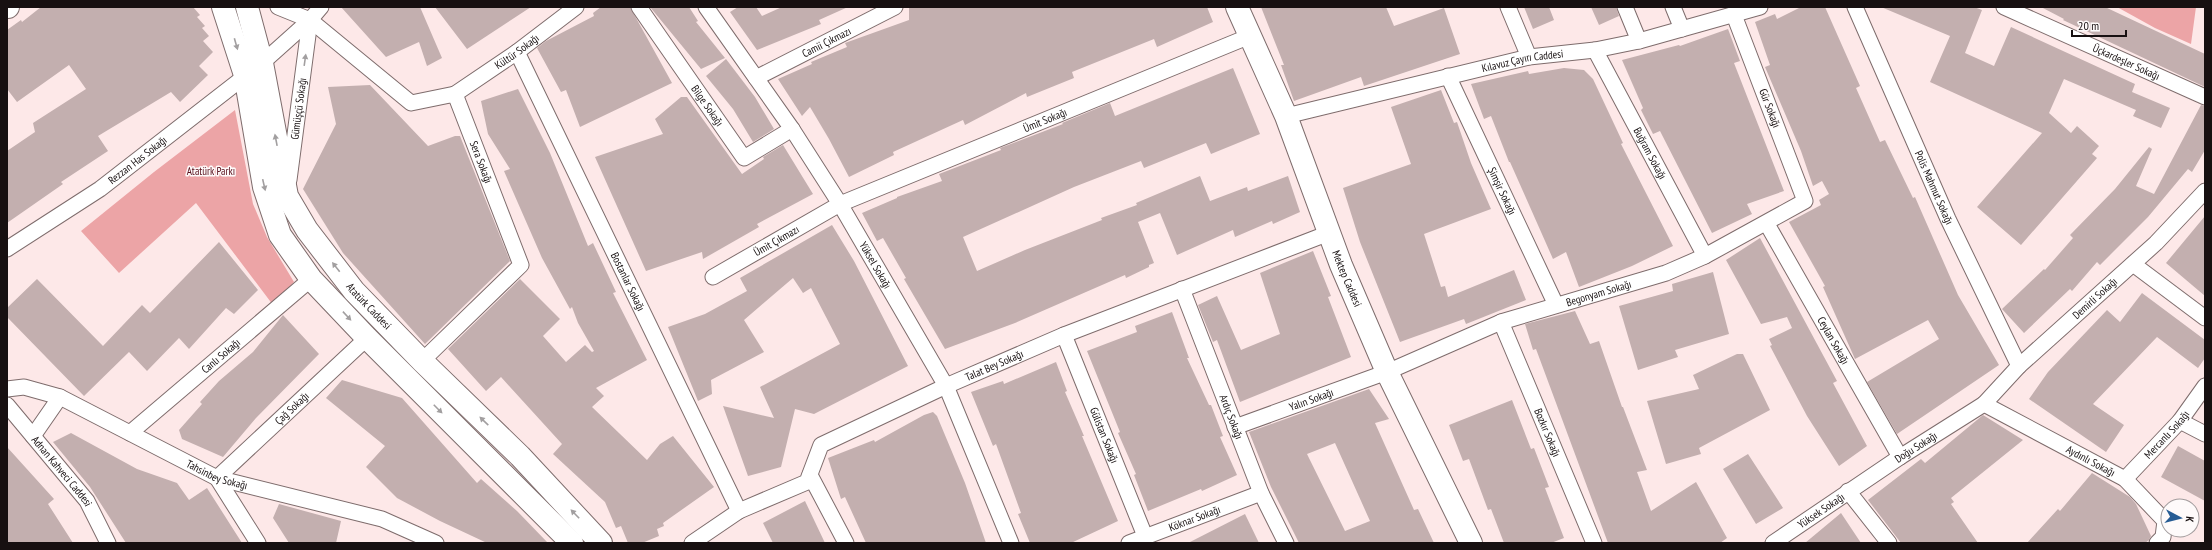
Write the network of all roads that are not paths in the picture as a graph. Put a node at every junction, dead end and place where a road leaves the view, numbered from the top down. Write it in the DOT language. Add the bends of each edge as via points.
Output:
graph roads {
  1 [pos="223,7"];
  2 [pos="247,7"];
  3 [pos="278,7"];
  4 [pos="321,7"];
  5 [pos="639,7"];
  6 [pos="706,7"];
  7 [pos="895,7"];
  8 [pos="1237,7"];
  9 [pos="1508,7"];
  10 [pos="1624,7"];
  11 [pos="1673,7"];
  12 [pos="1760,7"];
  13 [pos="1855,7"];
  14 [pos="2004,7"];
  15 [pos="569,9"];
  16 [pos="1734,15"];
  17 [pos="310,20"];
  18 [pos="1682,29"];
  19 [pos="1250,36"];
  20 [pos="1639,41"];
  21 [pos="1595,50"];
  22 [pos="517,52"];
  23 [pos="1529,57"];
  24 [pos="253,69"];
  25 [pos="1448,76"];
  26 [pos="756,78"];
  27 [pos="455,94"];
  28 [pos="2205,98"];
  29 [pos="1286,116"];
  30 [pos="792,129"];
  31 [pos="2205,191"];
  32 [pos="287,196"];
  33 [pos="1805,201"];
  34 [pos="840,204"];
  35 [pos="1766,224"];
  36 [pos="1329,233"];
  37 [pos="7,249"];
  38 [pos="1705,256"];
  39 [pos="2133,264"];
  40 [pos="713,278"];
  41 [pos="311,279"];
  42 [pos="1182,289"];
  43 [pos="1556,305"];
  44 [pos="2205,318"];
  45 [pos="1501,322"];
  46 [pos="1064,335"];
  47 [pos="367,338"];
  48 [pos="422,361"];
  49 [pos="2019,366"];
  50 [pos="1387,372"];
  51 [pos="946,386"];
  52 [pos="2205,386"];
  53 [pos="7,389"];
  54 [pos="60,397"];
  55 [pos="1984,404"];
  56 [pos="7,405"];
  57 [pos="2180,421"];
  58 [pos="1235,426"];
  59 [pos="130,433"];
  60 [pos="2205,434"];
  61 [pos="33,436"];
  62 [pos="1900,457"];
  63 [pos="810,475"];
  64 [pos="217,478"];
  65 [pos="2126,480"];
  66 [pos="1848,491"];
  67 [pos="1261,493"];
  68 [pos="739,511"];
  69 [pos="1145,536"];
  70 [pos="108,543"];
  71 [pos="258,543"];
  72 [pos="436,543"];
  73 [pos="572,543"];
  74 [pos="601,543"];
  75 [pos="692,543"];
  76 [pos="846,543"];
  77 [pos="1011,543"];
  78 [pos="1129,543"];
  79 [pos="1286,543"];
  80 [pos="1471,543"];
  81 [pos="1594,543"];
  82 [pos="1773,543"];
  83 [pos="1889,543"];
  84 [pos="2157,543"];
  1 -- 24 [label="main road, Atatürk Caddesi, one-way"];
  2 -- 24 [label="main road, Atatürk Caddesi"];
  3 -- 17 [label="street"];
  4 -- 17 [label="street"];
  5 -- 30 [label="street, Bilge Sokağı" via="744,158"];
  6 -- 26 [label="street, Yüksel Sokağı"];
  7 -- 26 [label="street, Camii Çıkmazı"];
  8 -- 19 [label="main road, Mektep Caddesi"];
  9 -- 23 [label="street"];
  10 -- 20 [label="street"];
  11 -- 18 [label="street"];
  12 -- 16 [label="street, Kılavuz Çayırı Caddesi"];
  13 -- 49 [label="street, Polis Mahmut Sokağı" via="1948,219"];
  14 -- 28 [label="street, Üçkardeşler Sokağı"];
  15 -- 22 [label="street, Kültür Sokağı"];
  16 -- 18 [label="street, Kılavuz Çayırı Caddesi"];
  16 -- 33 [label="street, Gür Sokağı"];
  17 -- 24 [label="street"];
  17 -- 27 [label="street" via="411,103"];
  32 -- 17 [label="street, Gümüşçü Sokağı, one-way"];
  18 -- 20 [label="street, Kılavuz Çayırı Caddesi"];
  19 -- 29 [label="main road, Mektep Caddesi"];
  19 -- 34 [label="street, Ümit Sokağı"];
  20 -- 21 [label="street, Kılavuz Çayırı Caddesi"];
  21 -- 23 [label="street, Kılavuz Çayırı Caddesi"];
  21 -- 38 [label="street, Buğram Sokağı"];
  22 -- 27 [label="street, Kültür Sokağı"];
  22 -- 68 [label="street, Bostanlar Sokağı"];
  23 -- 25 [label="street, Kılavuz Çayırı Caddesi"];
  32 -- 24 [label="main road, Atatürk Caddesi, one-way"];
  24 -- 37 [label="street, Rezzan Has Sokağı" via="100,189"];
  24 -- 41 [label="main road, Atatürk Caddesi, one-way" via="264,187 280,235"];
  25 -- 29 [label="street, Kılavuz Çayırı Caddesi"];
  25 -- 43 [label="street, Şimşir Sokağı"];
  26 -- 30 [label="street, Yüksel Sokağı"];
  27 -- 48 [label="street, Sera Sokağı" via="521,265"];
  29 -- 36 [label="main road, Mektep Caddesi"];
  30 -- 34 [label="street, Yüksel Sokağı"];
  31 -- 39 [label="street, Demirli Sokağı"];
  48 -- 32 [label="main road, Atatürk Caddesi, one-way" via="354,291 307,230"];
  33 -- 35 [label="street, Begonyam Sokağı"];
  34 -- 40 [label="street, Ümit Çıkmazı"];
  34 -- 51 [label="street, Yüksel Sokağı"];
  35 -- 38 [label="street, Begonyam Sokağı"];
  35 -- 62 [label="street, Ceylan Sokağı"];
  36 -- 42 [label="street, Talat Bey Sokağı"];
  36 -- 50 [label="main road, Mektep Caddesi"];
  38 -- 43 [label="street, Begonyam Sokağı" via="1666,273"];
  39 -- 44 [label="street"];
  39 -- 49 [label="street, Demirli Sokağı"];
  41 -- 47 [label="main road, Atatürk Caddesi, one-way"];
  41 -- 59 [label="street, Canlı Sokağı"];
  42 -- 46 [label="street, Talat Bey Sokağı"];
  42 -- 58 [label="street, Ardıç Sokağı"];
  43 -- 45 [label="street, Begonyam Sokağı"];
  45 -- 50 [label="street, Begonyam Sokağı"];
  45 -- 81 [label="street, Bozkır Sokağı"];
  46 -- 51 [label="street, Talat Bey Sokağı"];
  46 -- 69 [label="street, Gülistan Sokağı"];
  47 -- 64 [label="street, Çağ Sokağı"];
  47 -- 73 [label="main road, Atatürk Caddesi, one-way"];
  74 -- 48 [label="main road, Atatürk Caddesi, one-way" via="520,456"];
  49 -- 55 [label="street, Demirli Sokağı"];
  50 -- 58 [label="street, Yalın Sokağı"];
  50 -- 80 [label="main road, Mektep Caddesi"];
  51 -- 63 [label="street, Talat Bey Sokağı" via="821,446"];
  51 -- 77 [label="street, Yüksel Sokağı"];
  52 -- 57 [label="street, Mercanlı Sokağı"];
  53 -- 54 [label="street, Tahsinbey Sokağı" via="24,387"];
  54 -- 59 [label="street, Tahsinbey Sokağı"];
  54 -- 61 [label="street"];
  55 -- 62 [label="street, Doğu Sokağı"];
  55 -- 65 [label="street, Aydınlı Sokağı"];
  56 -- 61 [label="street, Adnan Kahveci Caddesi"];
  57 -- 60 [label="street"];
  57 -- 65 [label="street, Mercanlı Sokağı"];
  58 -- 67 [label="street, Ardıç Sokağı"];
  59 -- 64 [label="street, Tahsinbey Sokağı"];
  61 -- 70 [label="street, Adnan Kahveci Caddesi" via="87,501"];
  62 -- 66 [label="street, Doğu Sokağı"];
  63 -- 68 [label="street, Talat Bey Sokağı" via="807,482"];
  63 -- 76 [label="street"];
  64 -- 71 [label="street"];
  64 -- 72 [label="street, Tahsinbey Sokağı" via="382,519"];
  65 -- 84 [label="street, Aydınlı Sokağı" via="2165,521 2163,537"];
  66 -- 82 [label="street, Yüksek Sokağı"];
  66 -- 83 [label="street"];
  67 -- 69 [label="street, Köknar Sokağı"];
  67 -- 79 [label="street, Ardıç Sokağı"];
  68 -- 75 [label="street, Talat Bey Sokağı"];
  69 -- 78 [label="street, Köknar Sokağı"];
}
